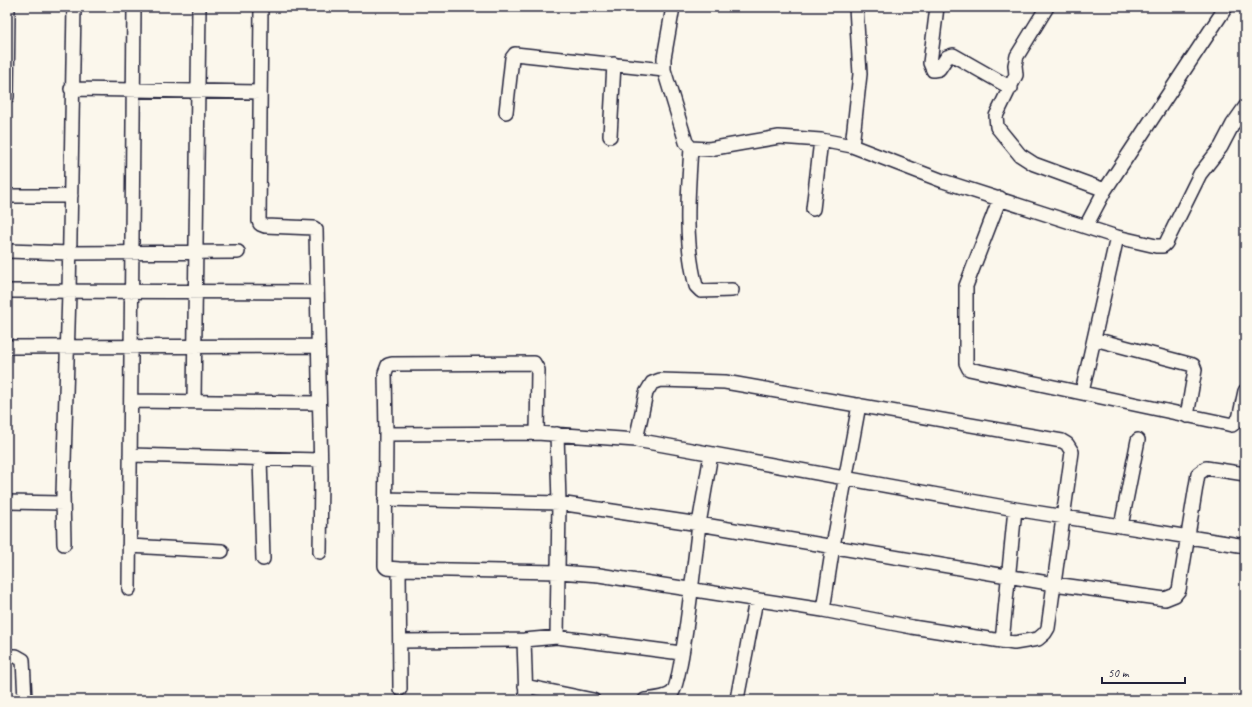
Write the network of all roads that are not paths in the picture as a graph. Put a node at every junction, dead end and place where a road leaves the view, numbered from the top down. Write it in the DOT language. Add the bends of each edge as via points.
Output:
graph roads {
  1 [pos="74,7"];
  2 [pos="134,7"];
  3 [pos="199,7"];
  4 [pos="261,7"];
  5 [pos="673,7"];
  6 [pos="856,7"];
  7 [pos="937,7"];
  8 [pos="1047,7"];
  9 [pos="1226,7"];
  10 [pos="12,10"];
  11 [pos="614,64"];
  12 [pos="664,70"];
  13 [pos="1011,88"];
  14 [pos="71,89"];
  15 [pos="134,90"];
  16 [pos="198,92"];
  17 [pos="260,92"];
  18 [pos="7,96"];
  19 [pos="1245,107"];
  20 [pos="506,112"];
  21 [pos="610,136"];
  22 [pos="821,140"];
  23 [pos="852,146"];
  24 [pos="691,148"];
  25 [pos="1105,190"];
  26 [pos="7,196"];
  27 [pos="71,196"];
  28 [pos="1000,198"];
  29 [pos="812,209"];
  30 [pos="1086,226"];
  31 [pos="1117,237"];
  32 [pos="7,251"];
  33 [pos="196,252"];
  34 [pos="238,252"];
  35 [pos="70,253"];
  36 [pos="132,253"];
  37 [pos="732,290"];
  38 [pos="7,291"];
  39 [pos="195,291"];
  40 [pos="69,292"];
  41 [pos="131,292"];
  42 [pos="317,292"];
  43 [pos="1094,339"];
  44 [pos="132,346"];
  45 [pos="194,346"];
  46 [pos="317,346"];
  47 [pos="7,347"];
  48 [pos="66,347"];
  49 [pos="1245,391"];
  50 [pos="1082,392"];
  51 [pos="131,401"];
  52 [pos="194,401"];
  53 [pos="319,403"];
  54 [pos="859,404"];
  55 [pos="1187,416"];
  56 [pos="537,433"];
  57 [pos="386,434"];
  58 [pos="557,434"];
  59 [pos="636,440"];
  60 [pos="1138,440"];
  61 [pos="711,454"];
  62 [pos="130,455"];
  63 [pos="260,458"];
  64 [pos="320,460"];
  65 [pos="1245,474"];
  66 [pos="846,478"];
  67 [pos="386,499"];
  68 [pos="7,502"];
  69 [pos="64,503"];
  70 [pos="559,503"];
  71 [pos="1015,509"];
  72 [pos="1064,517"];
  73 [pos="699,524"];
  74 [pos="1121,526"];
  75 [pos="1187,537"];
  76 [pos="64,544"];
  77 [pos="130,546"];
  78 [pos="833,546"];
  79 [pos="1245,546"];
  80 [pos="222,551"];
  81 [pos="320,552"];
  82 [pos="263,559"];
  83 [pos="400,569"];
  84 [pos="559,572"];
  85 [pos="1007,576"];
  86 [pos="1054,584"];
  87 [pos="690,588"];
  88 [pos="129,589"];
  89 [pos="756,600"];
  90 [pos="823,610"];
  91 [pos="557,637"];
  92 [pos="524,640"];
  93 [pos="400,641"];
  94 [pos="1002,642"];
  95 [pos="681,653"];
  96 [pos="7,656"];
  97 [pos="525,686"];
  98 [pos="400,689"];
  99 [pos="737,699"];
  100 [pos="26,700"];
  101 [pos="526,700"];
  102 [pos="593,700"];
  103 [pos="645,700"];
  1 -- 14 [label="street"];
  2 -- 15 [label="street"];
  3 -- 16 [label="street"];
  4 -- 17 [label="street"];
  5 -- 12 [label="street"];
  6 -- 23 [label="street" via="860,74"];
  7 -- 13 [label="street" via="930,63 933,70 939,69 947,57 953,55"];
  8 -- 13 [label="street" via="1017,56 1016,75"];
  9 -- 25 [label="street"];
  10 -- 18 [label="street"];
  11 -- 12 [label="street"];
  11 -- 20 [label="street" via="515,54 512,58"];
  11 -- 21 [label="street"];
  12 -- 24 [label="street" via="686,142"];
  13 -- 25 [label="street" via="996,116 996,123 1020,155 1034,164"];
  14 -- 15 [label="street"];
  14 -- 27 [label="street"];
  15 -- 16 [label="street"];
  15 -- 36 [label="street"];
  16 -- 17 [label="street"];
  16 -- 33 [label="street"];
  17 -- 42 [label="street" via="259,221 265,226 316,229"];
  19 -- 31 [label="street" via="1222,147 1200,174 1163,246"];
  22 -- 23 [label="street"];
  22 -- 24 [label="street" via="779,138 708,149"];
  22 -- 29 [label="street"];
  23 -- 28 [label="street" via="943,181"];
  24 -- 37 [label="street" via="687,217 696,286 701,291"];
  25 -- 30 [label="street"];
  26 -- 27 [label="street"];
  27 -- 35 [label="street"];
  28 -- 30 [label="street"];
  28 -- 50 [label="street" via="966,286 964,302 967,367"];
  30 -- 31 [label="street"];
  31 -- 43 [label="street"];
  32 -- 35 [label="street"];
  33 -- 34 [label="street"];
  33 -- 36 [label="street"];
  33 -- 39 [label="street"];
  35 -- 36 [label="street"];
  35 -- 40 [label="street"];
  36 -- 41 [label="street"];
  38 -- 40 [label="street"];
  39 -- 41 [label="street"];
  39 -- 42 [label="street"];
  39 -- 45 [label="street"];
  40 -- 41 [label="street"];
  40 -- 48 [label="street"];
  41 -- 44 [label="street"];
  42 -- 46 [label="street"];
  43 -- 50 [label="street"];
  43 -- 55 [label="street" via="1193,365 1195,370"];
  44 -- 45 [label="street"];
  44 -- 48 [label="street"];
  44 -- 51 [label="street"];
  45 -- 46 [label="street"];
  45 -- 52 [label="street"];
  46 -- 53 [label="street"];
  47 -- 48 [label="street"];
  48 -- 69 [label="street"];
  49 -- 55 [label="street" via="1239,419 1232,424"];
  50 -- 55 [label="street"];
  51 -- 52 [label="street"];
  51 -- 62 [label="street"];
  52 -- 53 [label="street"];
  53 -- 64 [label="street"];
  54 -- 59 [label="street" via="725,382 660,380 652,383 646,393"];
  54 -- 66 [label="street"];
  54 -- 72 [label="street" via="1062,441 1072,452"];
  56 -- 57 [label="street"];
  56 -- 57 [label="street" via="538,370 537,365 530,362 388,365 385,373"];
  56 -- 58 [label="street"];
  57 -- 67 [label="street"];
  58 -- 59 [label="street"];
  58 -- 70 [label="street"];
  59 -- 61 [label="street"];
  60 -- 74 [label="street"];
  61 -- 66 [label="street"];
  61 -- 73 [label="street"];
  62 -- 63 [label="street"];
  62 -- 77 [label="street"];
  63 -- 64 [label="street"];
  63 -- 82 [label="street"];
  64 -- 81 [label="street"];
  65 -- 75 [label="street" via="1206,468 1201,470 1196,479"];
  66 -- 71 [label="street"];
  66 -- 78 [label="street"];
  67 -- 70 [label="street"];
  67 -- 83 [label="street" via="384,563 388,568"];
  68 -- 69 [label="street"];
  69 -- 76 [label="street"];
  70 -- 73 [label="street"];
  70 -- 84 [label="street"];
  71 -- 72 [label="street"];
  71 -- 85 [label="street"];
  72 -- 74 [label="street"];
  72 -- 86 [label="street"];
  73 -- 78 [label="street"];
  73 -- 87 [label="street"];
  74 -- 75 [label="street"];
  75 -- 79 [label="street"];
  75 -- 86 [label="street" via="1179,590 1173,597 1165,599"];
  77 -- 80 [label="street"];
  77 -- 88 [label="street"];
  78 -- 85 [label="street"];
  78 -- 90 [label="street"];
  83 -- 84 [label="street"];
  83 -- 93 [label="street"];
  84 -- 87 [label="street"];
  84 -- 91 [label="street"];
  85 -- 86 [label="street"];
  85 -- 94 [label="street"];
  86 -- 94 [label="street" via="1048,628 1045,633 1033,641"];
  87 -- 89 [label="street"];
  87 -- 95 [label="street"];
  89 -- 90 [label="street"];
  89 -- 99 [label="street"];
  90 -- 94 [label="street"];
  91 -- 92 [label="street"];
  91 -- 95 [label="street"];
  92 -- 93 [label="street"];
  92 -- 97 [label="street"];
  93 -- 98 [label="street"];
  95 -- 103 [label="street" via="671,694"];
  96 -- 100 [label="street" via="16,656 23,660"];
  97 -- 101 [label="street"];
  97 -- 102 [label="street"];
}
